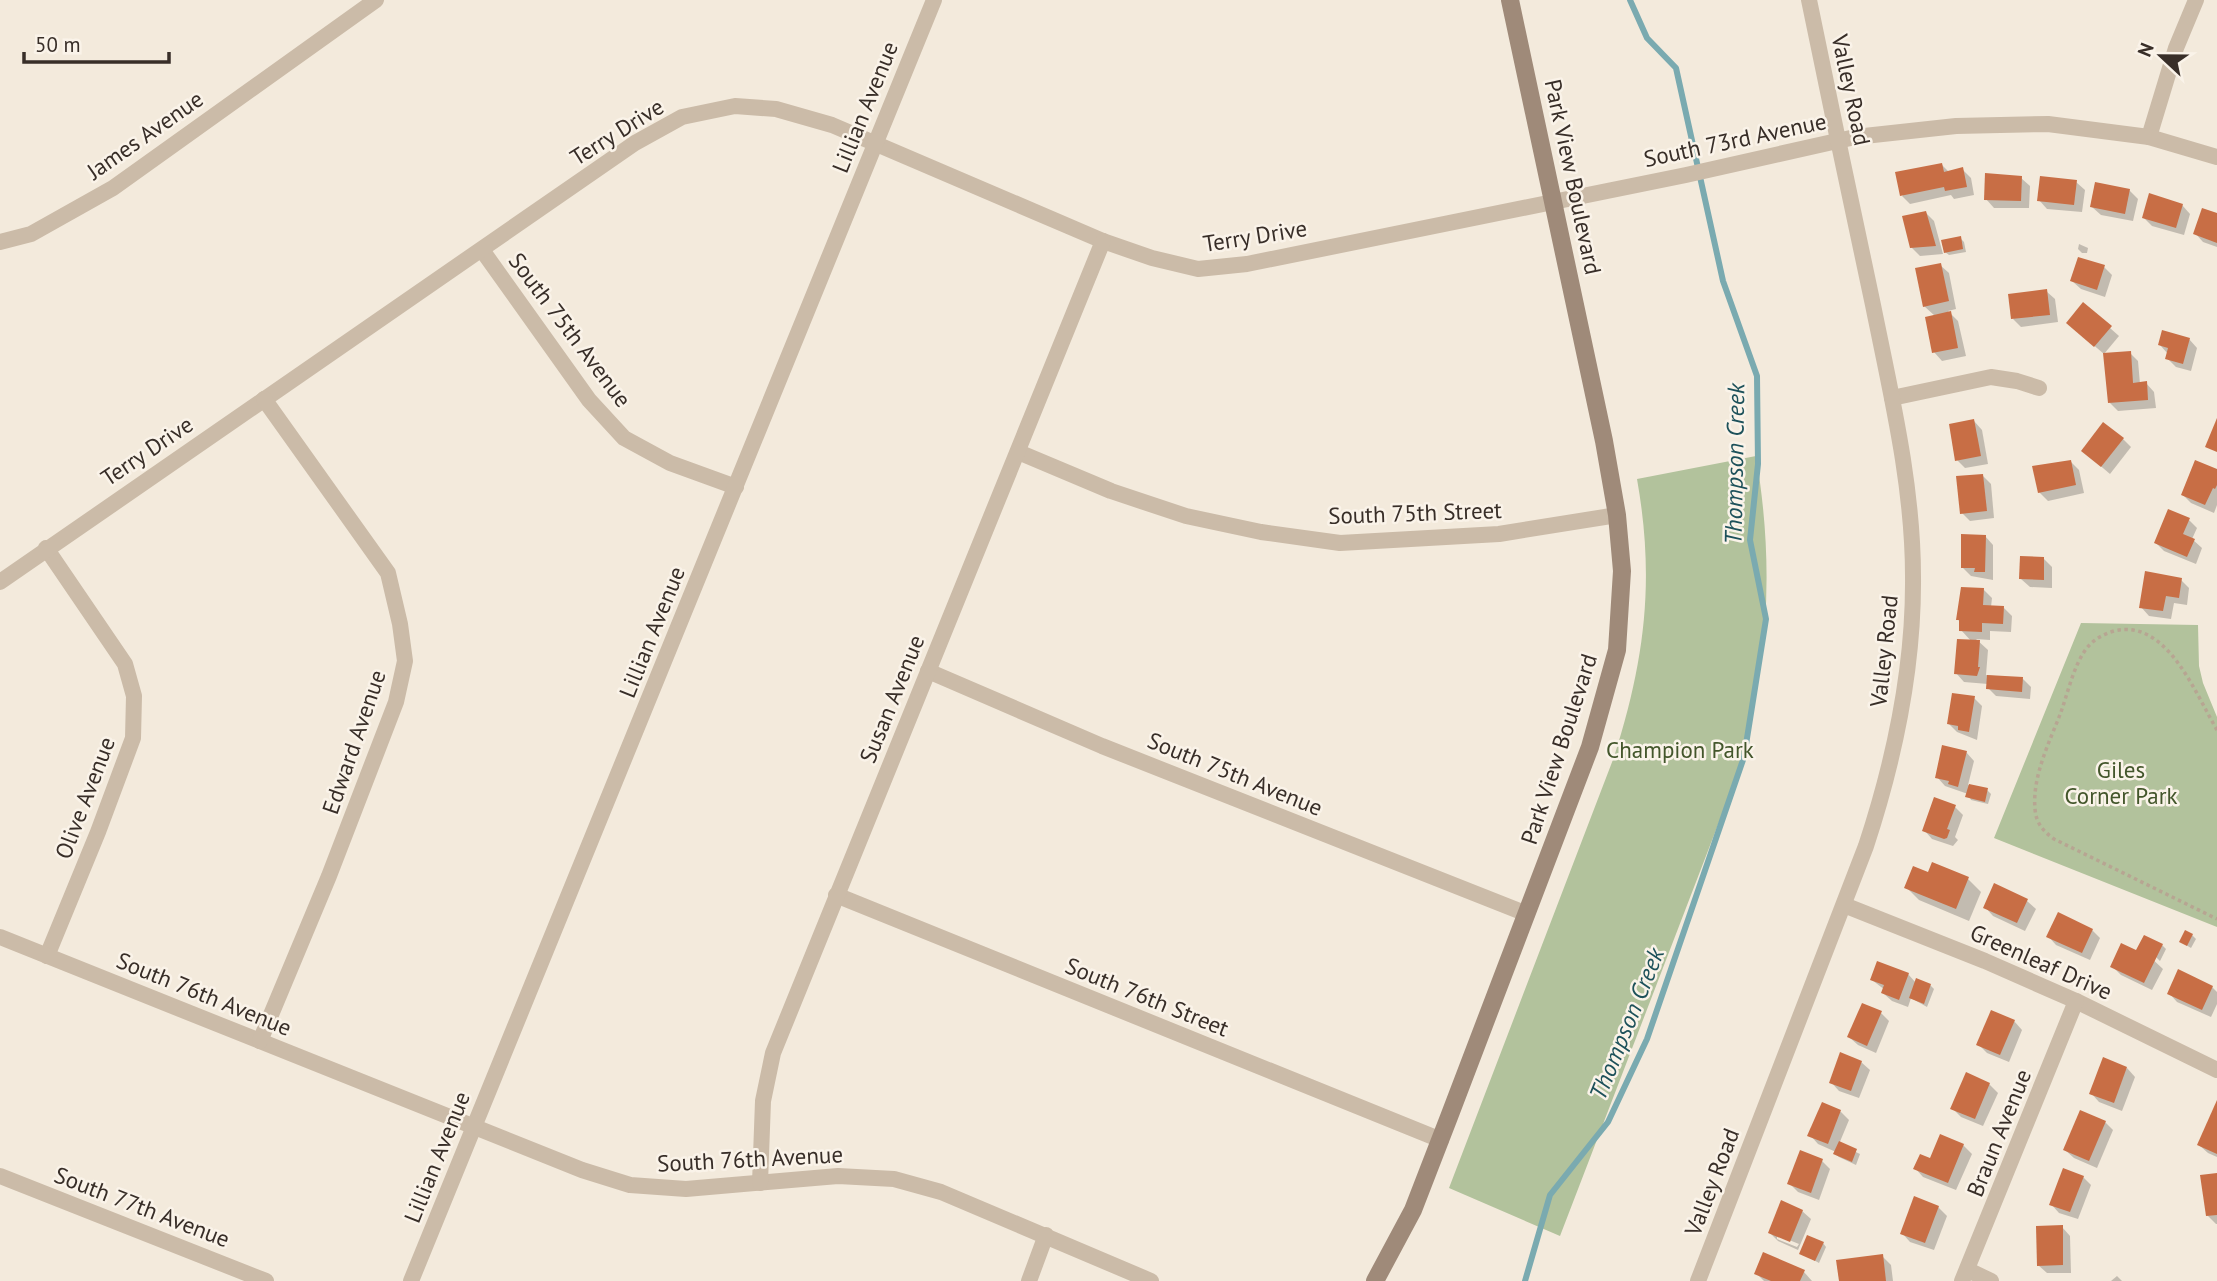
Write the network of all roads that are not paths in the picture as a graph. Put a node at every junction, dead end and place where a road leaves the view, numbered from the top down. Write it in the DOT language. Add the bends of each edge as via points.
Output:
graph roads {
  1 [pos="376,0"];
  2 [pos="934,0"];
  3 [pos="1510,0"];
  4 [pos="1809,0"];
  5 [pos="2196,0"];
  6 [pos="351,7"];
  7 [pos="2149,137"];
  8 [pos="1838,141"];
  9 [pos="874,143"];
  10 [pos="2217,156"];
  11 [pos="1553,202"];
  12 [pos="1103,241"];
  13 [pos="0,242"];
  14 [pos="482,250"];
  15 [pos="2039,388"];
  16 [pos="1892,398"];
  17 [pos="264,399"];
  18 [pos="1018,452"];
  19 [pos="736,487"];
  20 [pos="1617,515"];
  21 [pos="46,548"];
  22 [pos="0,582"];
  23 [pos="928,671"];
  24 [pos="836,895"];
  25 [pos="1844,905"];
  26 [pos="1527,914"];
  27 [pos="0,937"];
  28 [pos="47,956"];
  29 [pos="2076,1001"];
  30 [pos="260,1041"];
  31 [pos="2217,1070"];
  32 [pos="474,1126"];
  33 [pos="1441,1140"];
  34 [pos="0,1176"];
  35 [pos="760,1182"];
  36 [pos="1046,1235"];
  37 [pos="1965,1275"];
  38 [pos="266,1281"];
  39 [pos="411,1281"];
  40 [pos="1029,1281"];
  41 [pos="1151,1281"];
  42 [pos="1375,1281"];
  43 [pos="1698,1281"];
  44 [pos="1991,1281"];
  1 -- 6 [label="street, James Avenue"];
  2 -- 9 [label="street, Lillian Avenue"];
  3 -- 11 [label="street, Park View Boulevard"];
  4 -- 8 [label="street, Valley Road"];
  5 -- 7 [label="street"];
  6 -- 13 [label="street, James Avenue" via="113,188 31,234"];
  7 -- 8 [label="street, South 73rd Avenue" via="2048,124 1955,125"];
  7 -- 10 [label="street, South 73rd Avenue"];
  8 -- 11 [label="street, South 73rd Avenue"];
  8 -- 16 [label="street, Valley Road"];
  9 -- 12 [label="street, Terry Drive"];
  9 -- 14 [label="street, Terry Drive" via="776,109 735,106 682,117 635,143"];
  9 -- 19 [label="street, Lillian Avenue"];
  11 -- 12 [label="street, Terry Drive" via="1247,264 1198,269"];
  11 -- 20 [label="street, Park View Boulevard"];
  12 -- 18 [label="street, Susan Avenue"];
  14 -- 17 [label="street, Terry Drive"];
  14 -- 19 [label="street, South 75th Avenue" via="589,400 624,438 670,464"];
  15 -- 16 [label="street" via="1991,377"];
  16 -- 25 [label="street, Valley Road" via="1911,526 1911,649 1889,773"];
  17 -- 21 [label="street, Terry Drive"];
  17 -- 30 [label="street, Edward Avenue" via="388,573 405,662 396,702"];
  18 -- 20 [label="street, South 75th Street" via="1186,516 1340,543 1499,534"];
  18 -- 23 [label="street, Susan Avenue"];
  19 -- 32 [label="street, Lillian Avenue"];
  20 -- 26 [label="street, Park View Boulevard" via="1622,571 1617,650 1590,747"];
  21 -- 22 [label="street, Terry Drive"];
  21 -- 28 [label="street, Olive Avenue" via="125,664 134,695 133,738"];
  23 -- 24 [label="street, Susan Avenue"];
  23 -- 26 [label="street, South 75th Avenue" via="1102,746"];
  24 -- 33 [label="street, South 76th Street"];
  24 -- 35 [label="street, Susan Avenue" via="773,1053 763,1101"];
  25 -- 29 [label="street, Greenleaf Drive"];
  25 -- 43 [label="street, Valley Road"];
  26 -- 33 [label="street, Park View Boulevard"];
  27 -- 28 [label="street, South 76th Avenue"];
  28 -- 30 [label="street, South 76th Avenue"];
  29 -- 31 [label="street, Greenleaf Drive"];
  29 -- 37 [label="street, Braun Avenue"];
  30 -- 32 [label="street, South 76th Avenue"];
  32 -- 35 [label="street, South 76th Avenue" via="631,1185 686,1189"];
  32 -- 39 [label="street, Lillian Avenue"];
  33 -- 42 [label="street, Park View Boulevard" via="1413,1210"];
  34 -- 38 [label="street, South 77th Avenue"];
  35 -- 36 [label="street, South 76th Avenue" via="838,1176 894,1179 941,1192"];
  36 -- 40 [label="street"];
  36 -- 41 [label="street, South 76th Avenue"];
  37 -- 44 [label="street"];
}
